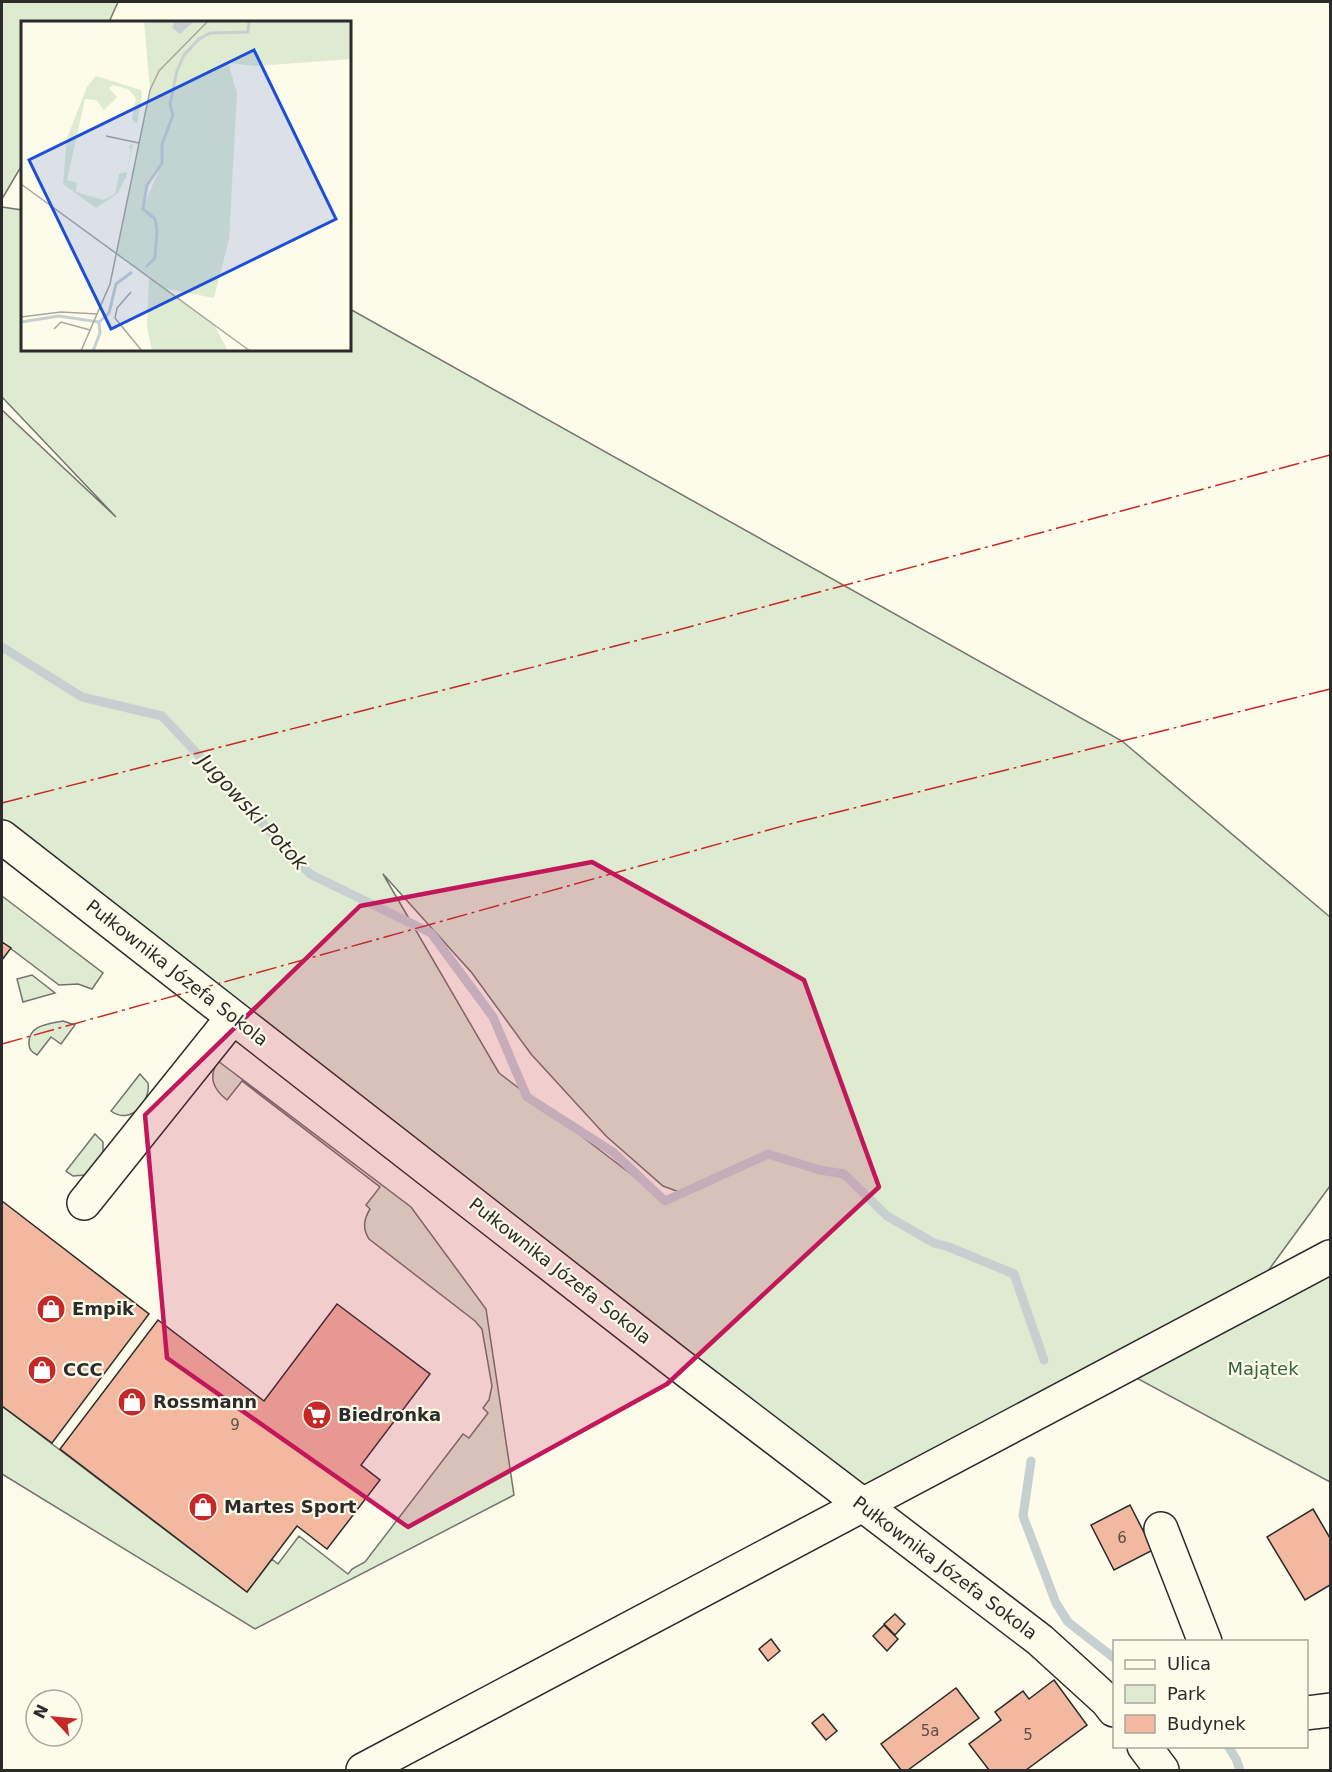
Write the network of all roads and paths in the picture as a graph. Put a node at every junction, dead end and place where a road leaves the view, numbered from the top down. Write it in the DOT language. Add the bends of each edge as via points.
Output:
graph roads {
  1 [pos="2,837"];
  2 [pos="233,1017"];
  3 [pos="84,1203"];
  4 [pos="1330,1257"];
  5 [pos="862,1505"];
  6 [pos="1161,1529"];
  7 [pos="1205,1640"];
  8 [pos="1113,1709"];
  9 [pos="1330,1710"];
  10 [pos="1308,1713"];
  11 [pos="1146,1748"];
  12 [pos="363,1770"];
  13 [pos="1162,1770"];
  1 -- 2 [label="street, Pułkownika Józefa Sokola"];
  2 -- 3 [label="street"];
  2 -- 5 [label="street, Pułkownika Józefa Sokola"];
  4 -- 5 [label="street"];
  5 -- 8 [label="street, Pułkownika Józefa Sokola" via="1040,1640"];
  5 -- 12 [label="street"];
  6 -- 7 [label="street"];
  9 -- 10 [label="street"];
  11 -- 13 [label="street"];
}
